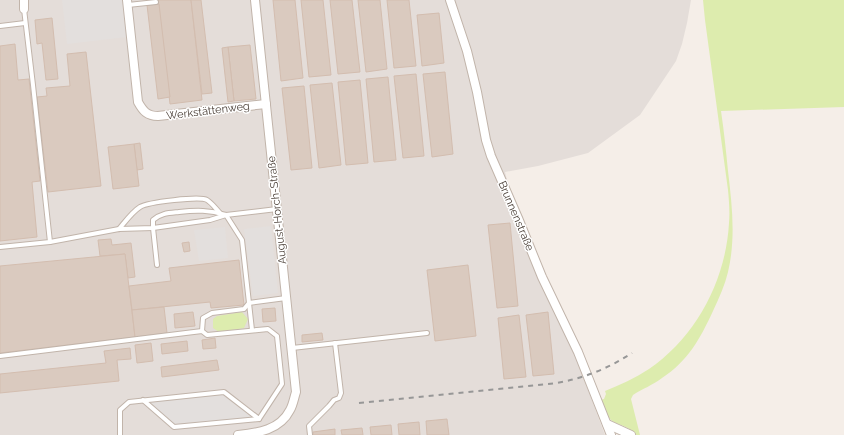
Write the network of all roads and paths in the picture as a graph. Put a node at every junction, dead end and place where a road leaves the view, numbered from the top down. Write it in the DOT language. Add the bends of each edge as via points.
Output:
graph roads {
  1 [pos="24,0"];
  2 [pos="255,0"];
  3 [pos="450,0"];
  4 [pos="128,2"];
  5 [pos="156,2"];
  6 [pos="24,9"];
  7 [pos="25,22"];
  8 [pos="0,26"];
  9 [pos="266,104"];
  10 [pos="277,209"];
  11 [pos="215,212"];
  12 [pos="221,213"];
  13 [pos="226,215"];
  14 [pos="210,220"];
  15 [pos="153,228"];
  16 [pos="119,229"];
  17 [pos="50,242"];
  18 [pos="0,247"];
  19 [pos="157,265"];
  20 [pos="286,298"];
  21 [pos="249,304"];
  22 [pos="252,330"];
  23 [pos="202,331"];
  24 [pos="427,333"];
  25 [pos="335,343"];
  26 [pos="292,348"];
  27 [pos="0,356"];
  28 [pos="143,400"];
  29 [pos="259,419"];
  30 [pos="607,424"];
  31 [pos="252,434"];
  32 [pos="120,435"];
  33 [pos="238,435"];
  34 [pos="310,435"];
  35 [pos="611,435"];
  36 [pos="631,435"];
  1 -- 6 [label="street"];
  2 -- 9 [label="street, August-Horch-Straße"];
  3 -- 30 [label="street, Brunnenstraße" via="467,51 491,156"];
  4 -- 5 [label="lane"];
  4 -- 9 [label="street, Werkstättenweg" via="138,102 147,113 158,116"];
  6 -- 7 [label="lane"];
  7 -- 8 [label="lane"];
  7 -- 17 [label="lane"];
  9 -- 10 [label="street, August-Horch-Straße"];
  10 -- 13 [label="lane"];
  10 -- 20 [label="street, August-Horch-Straße"];
  11 -- 12 [label="lane"];
  11 -- 14 [label="lane"];
  11 -- 15 [label="lane" via="198,210 158,215 153,220"];
  12 -- 13 [label="lane"];
  12 -- 16 [label="lane" via="206,199 148,204 140,207"];
  13 -- 14 [label="lane"];
  13 -- 21 [label="lane" via="242,240"];
  14 -- 15 [label="lane"];
  15 -- 16 [label="lane"];
  15 -- 19 [label="lane"];
  16 -- 17 [label="lane"];
  17 -- 18 [label="lane"];
  20 -- 21 [label="lane"];
  20 -- 26 [label="street, August-Horch-Straße"];
  21 -- 22 [label="lane"];
  21 -- 23 [label="lane" via="244,309 212,312 203,318"];
  22 -- 23 [label="lane" via="206,335"];
  22 -- 29 [label="lane" via="268,329 277,336 282,384"];
  23 -- 27 [label="lane"];
  24 -- 25 [label="lane"];
  25 -- 26 [label="lane"];
  25 -- 34 [label="lane" via="341,393 309,426"];
  26 -- 31 [label="street, August-Horch-Straße" via="296,392 291,410 277,425"];
  28 -- 29 [label="lane" via="224,392"];
  28 -- 29 [label="lane" via="174,428"];
  28 -- 32 [label="lane" via="129,402 120,410"];
  30 -- 35 [label="street, Brunnenstraße"];
  30 -- 36 [label="street"];
  31 -- 33 [label="street"];
}
